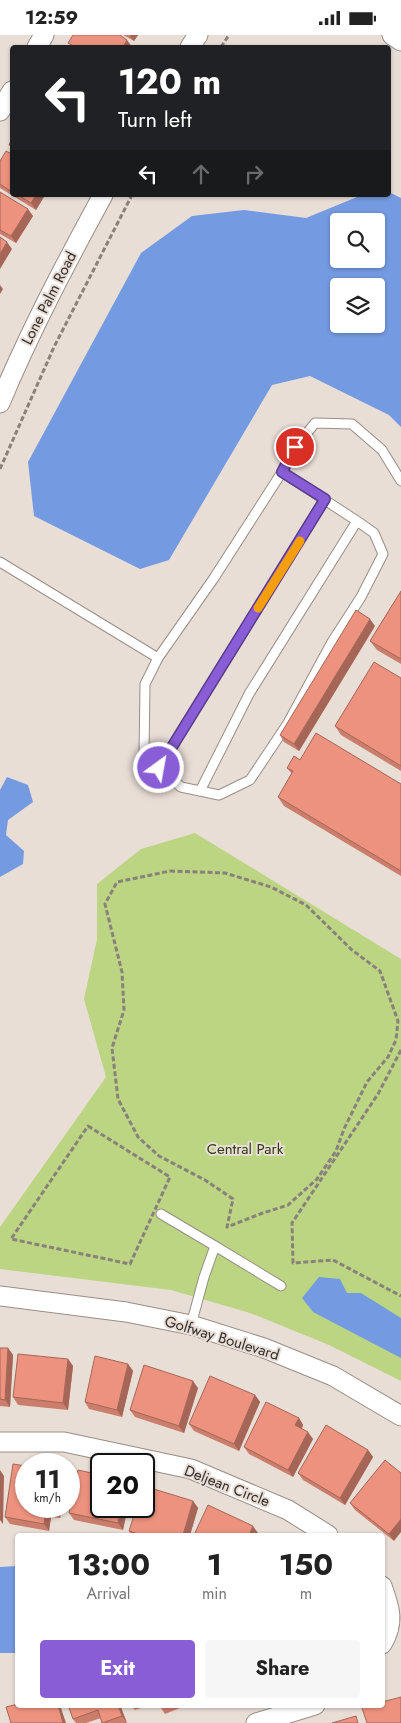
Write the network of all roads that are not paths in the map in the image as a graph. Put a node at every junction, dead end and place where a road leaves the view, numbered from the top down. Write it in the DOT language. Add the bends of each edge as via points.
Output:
graph roads {
  1 [pos="392,35"];
  2 [pos="401,41"];
  3 [pos="10,94"];
  4 [pos="0,111"];
  5 [pos="102,197"];
  6 [pos="0,403"];
  7 [pos="282,472"];
  8 [pos="401,481"];
  9 [pos="325,499"];
  10 [pos="358,521"];
  11 [pos="0,562"];
  12 [pos="158,657"];
  13 [pos="159,768"];
  14 [pos="200,791"];
  15 [pos="161,1213"];
  16 [pos="215,1247"];
  17 [pos="281,1286"];
  18 [pos="0,1296"];
  19 [pos="191,1325"];
  20 [pos="401,1416"];
  21 [pos="0,1442"];
  22 [pos="325,1533"];
  23 [pos="385,1595"];
  24 [pos="391,1637"];
  25 [pos="305,1708"];
  26 [pos="256,1723"];
  1 -- 2 [label="street"];
  3 -- 4 [label="street"];
  5 -- 6 [label="street, Lone Palm Road" via="20,355"];
  7 -- 8 [label="lane" via="295,447 315,423 352,424 382,450"];
  7 -- 9 [label="lane"];
  7 -- 12 [label="lane" via="214,578"];
  9 -- 10 [label="lane"];
  9 -- 13 [label="lane"];
  10 -- 14 [label="lane" via="250,694"];
  10 -- 14 [label="lane" via="374,533 383,554 288,723 250,779 219,795"];
  11 -- 12 [label="lane"];
  12 -- 13 [label="lane" via="145,684 144,755"];
  13 -- 14 [label="lane" via="181,787"];
  15 -- 16 [label="lane"];
  16 -- 17 [label="lane"];
  16 -- 19 [label="lane"];
  18 -- 19 [label="street, Golfway Boulevard" via="126,1312"];
  19 -- 20 [label="street, Golfway Boulevard" via="264,1348 333,1376"];
  21 -- 22 [label="street, Deljean Circle" via="64,1442 191,1469 288,1510"];
  23 -- 24 [label="street"];
  25 -- 26 [label="street"];
}
